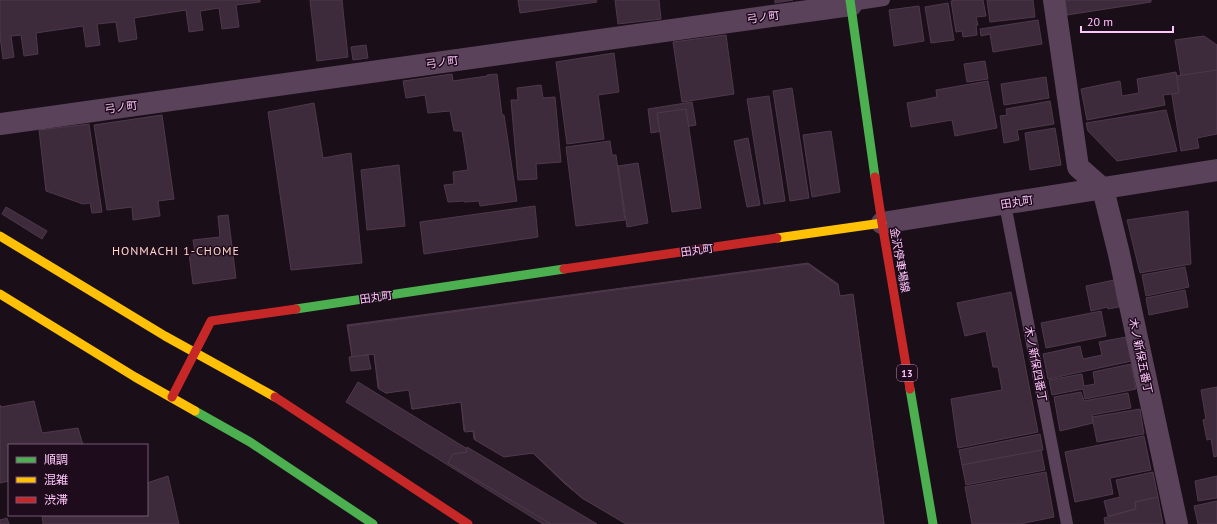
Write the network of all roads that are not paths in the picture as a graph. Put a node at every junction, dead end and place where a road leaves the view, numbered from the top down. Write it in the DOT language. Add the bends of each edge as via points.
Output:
graph roads {
  1 [pos="884,0"];
  2 [pos="1054,0"];
  3 [pos="851,3"];
  4 [pos="0,124"];
  5 [pos="1217,170"];
  6 [pos="1102,189"];
  7 [pos="1005,204"];
  8 [pos="882,223"];
  9 [pos="0,236"];
  10 [pos="0,294"];
  11 [pos="194,353"];
  12 [pos="172,397"];
  13 [pos="373,524"];
  14 [pos="468,524"];
  15 [pos="933,524"];
  16 [pos="1067,524"];
  17 [pos="1177,524"];
  1 -- 3 [label="lane, 弓ノ町"];
  2 -- 6 [label="street" via="1078,167"];
  3 -- 4 [label="street, 弓ノ町"];
  3 -- 8 [label="street, 金沢停車場線 / 13"];
  5 -- 6 [label="street, 田丸町"];
  6 -- 7 [label="street, 田丸町"];
  6 -- 17 [label="street, 木ノ新保五番丁" via="1119,254"];
  7 -- 8 [label="street, 田丸町"];
  7 -- 16 [label="lane, 木ノ新保四番丁"];
  8 -- 11 [label="street, 田丸町" via="211,321"];
  8 -- 15 [label="street, 金沢停車場線 / 13"];
  9 -- 11 [label="street"];
  10 -- 12 [label="street"];
  11 -- 12 [label="street"];
  11 -- 14 [label="street" via="284,402"];
  12 -- 13 [label="street" via="250,442"];
}
